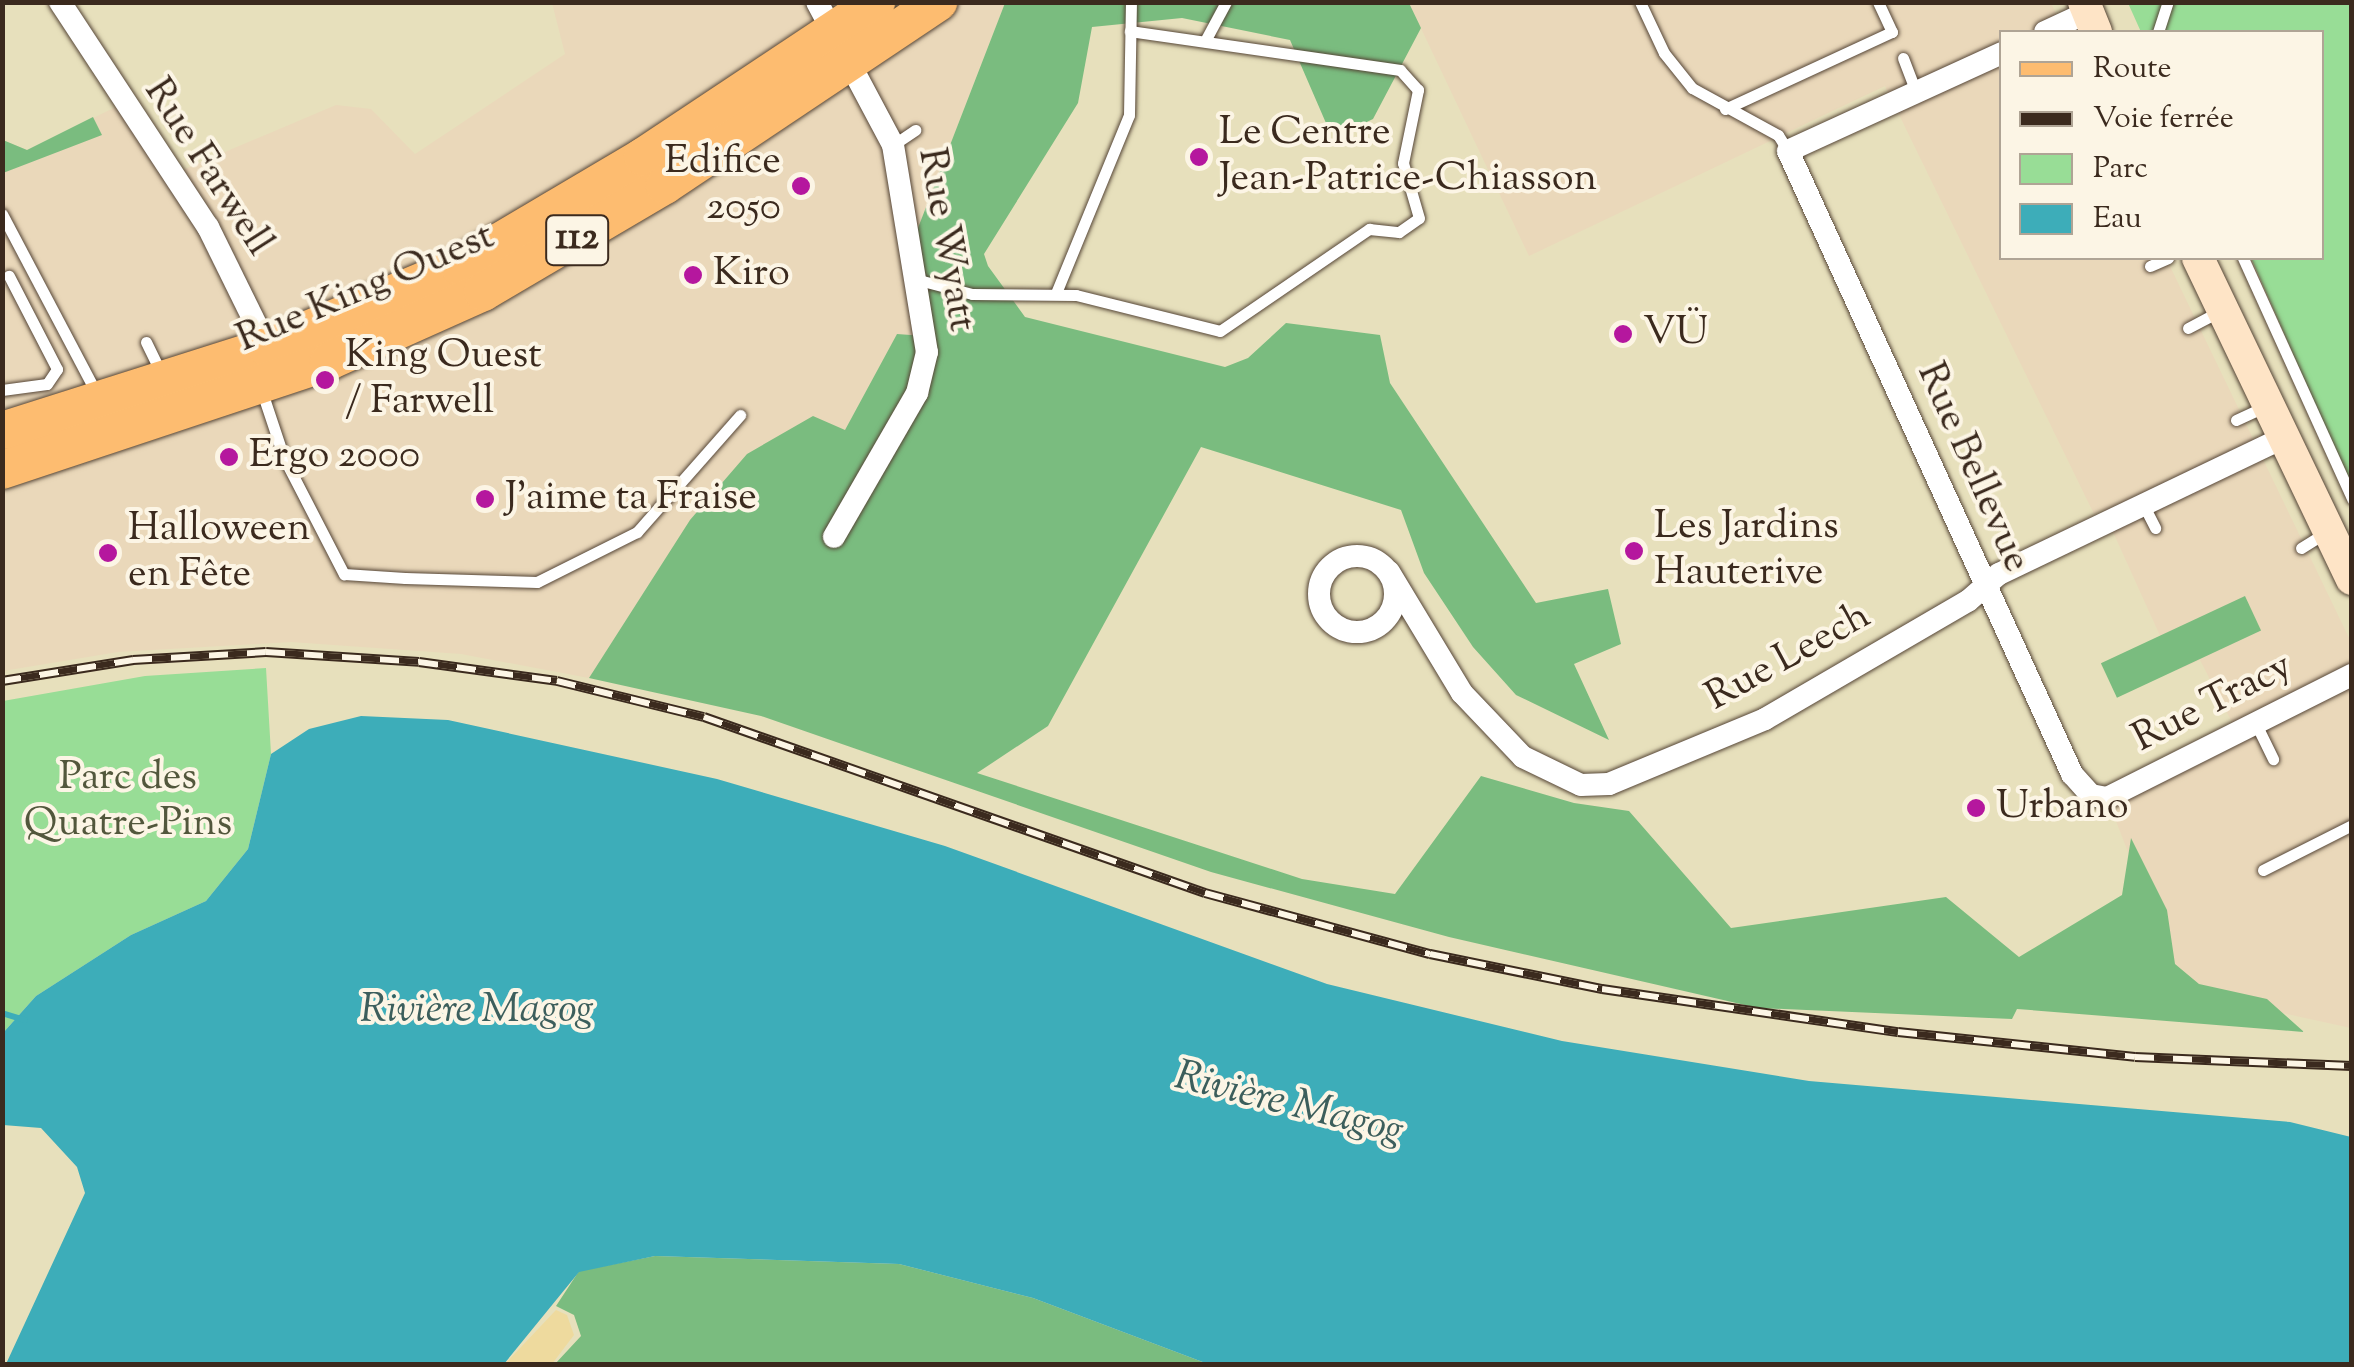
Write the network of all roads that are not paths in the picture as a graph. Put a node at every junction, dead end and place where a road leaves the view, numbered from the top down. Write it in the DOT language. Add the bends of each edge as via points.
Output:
graph roads {
  1 [pos="60,2"];
  2 [pos="876,2"];
  3 [pos="938,2"];
  4 [pos="1130,2"];
  5 [pos="1226,2"];
  6 [pos="1640,2"];
  7 [pos="1878,2"];
  8 [pos="2168,2"];
  9 [pos="2089,12"];
  10 [pos="1130,30"];
  11 [pos="2049,30"];
  12 [pos="2159,30"];
  13 [pos="833,32"];
  14 [pos="1206,42"];
  15 [pos="1999,56"];
  16 [pos="1903,58"];
  17 [pos="1917,94"];
  18 [pos="1725,110"];
  19 [pos="915,130"];
  20 [pos="893,145"];
  21 [pos="1788,151"];
  22 [pos="2,214"];
  23 [pos="2164,260"];
  24 [pos="2199,260"];
  25 [pos="2244,260"];
  26 [pos="30,265"];
  27 [pos="2150,266"];
  28 [pos="6,278"];
  29 [pos="915,279"];
  30 [pos="1056,293"];
  31 [pos="2222,310"];
  32 [pos="2188,328"];
  33 [pos="146,342"];
  34 [pos="270,370"];
  35 [pos="164,381"];
  36 [pos="2,390"];
  37 [pos="100,400"];
  38 [pos="2267,405"];
  39 [pos="740,415"];
  40 [pos="2236,420"];
  41 [pos="2,431"];
  42 [pos="2283,438"];
  43 [pos="2,470"];
  44 [pos="2352,498"];
  45 [pos="2143,504"];
  46 [pos="2155,528"];
  47 [pos="834,537"];
  48 [pos="1389,572"];
  49 [pos="2352,579"];
  50 [pos="1986,587"];
  51 [pos="2352,675"];
  52 [pos="2257,726"];
  53 [pos="2273,760"];
  54 [pos="2106,798"];
  55 [pos="2352,826"];
  56 [pos="2263,870"];
  1 -- 34 [label="street, Rue Farwell" via="208,228"];
  2 -- 13 [label="main road, Rue King Ouest / 112"];
  3 -- 13 [label="main road, Rue King Ouest / 112"];
  4 -- 10 [label="lane"];
  5 -- 14 [label="lane"];
  6 -- 18 [label="lane" via="1678,72"];
  7 -- 18 [label="lane" via="1892,32"];
  8 -- 12 [label="lane"];
  9 -- 11 [label="street"];
  10 -- 14 [label="lane"];
  10 -- 30 [label="lane" via="1129,115"];
  13 -- 20 [label="street, Rue Wyatt"];
  13 -- 34 [label="main road, Rue King Ouest / 112" via="544,220 391,298"];
  14 -- 30 [label="lane" via="1379,66 1414,80 1418,105 1403,163 1419,218 1399,232 1369,229 1228,329"];
  15 -- 17 [label="street" via="1978,74"];
  16 -- 17 [label="lane"];
  17 -- 21 [label="street"];
  18 -- 21 [label="lane" via="1778,136"];
  19 -- 20 [label="lane"];
  20 -- 29 [label="street, Rue Wyatt"];
  21 -- 50 [label="street, Rue Bellevue"];
  22 -- 26 [label="lane"];
  23 -- 27 [label="lane"];
  24 -- 31 [label="main road"];
  25 -- 44 [label="lane"];
  26 -- 28 [label="lane"];
  26 -- 37 [label="lane"];
  28 -- 36 [label="lane" via="57,368 46,384"];
  29 -- 30 [label="lane" via="972,294"];
  29 -- 47 [label="street, Rue Wyatt" via="927,352 923,376"];
  31 -- 32 [label="lane"];
  31 -- 38 [label="main road"];
  33 -- 35 [label="lane"];
  34 -- 35 [label="main road, Rue King Ouest / 112"];
  34 -- 39 [label="lane" via="284,458 344,574 537,582 637,532 730,434"];
  34 -- 43 [label="main road, Rue King Ouest / 112"];
  35 -- 37 [label="main road, Rue King Ouest / 112"];
  37 -- 41 [label="main road, Rue King Ouest / 112"];
  38 -- 40 [label="lane"];
  38 -- 42 [label="main road"];
  42 -- 45 [label="street, Rue Leech"];
  42 -- 49 [label="main road" via="2315,540"];
  45 -- 46 [label="lane"];
  45 -- 50 [label="street, Rue Leech" via="2041,546"];
  48 -- 50 [label="street, Rue Leech" via="1440,659 1494,729 1550,775 1581,785 1645,774 1765,718"];
  50 -- 54 [label="street, Rue Bellevue" via="2072,774 2090,794"];
  51 -- 52 [label="street, Rue Tracy"];
  52 -- 53 [label="lane"];
  52 -- 54 [label="street, Rue Tracy"];
  55 -- 56 [label="lane"];
}
